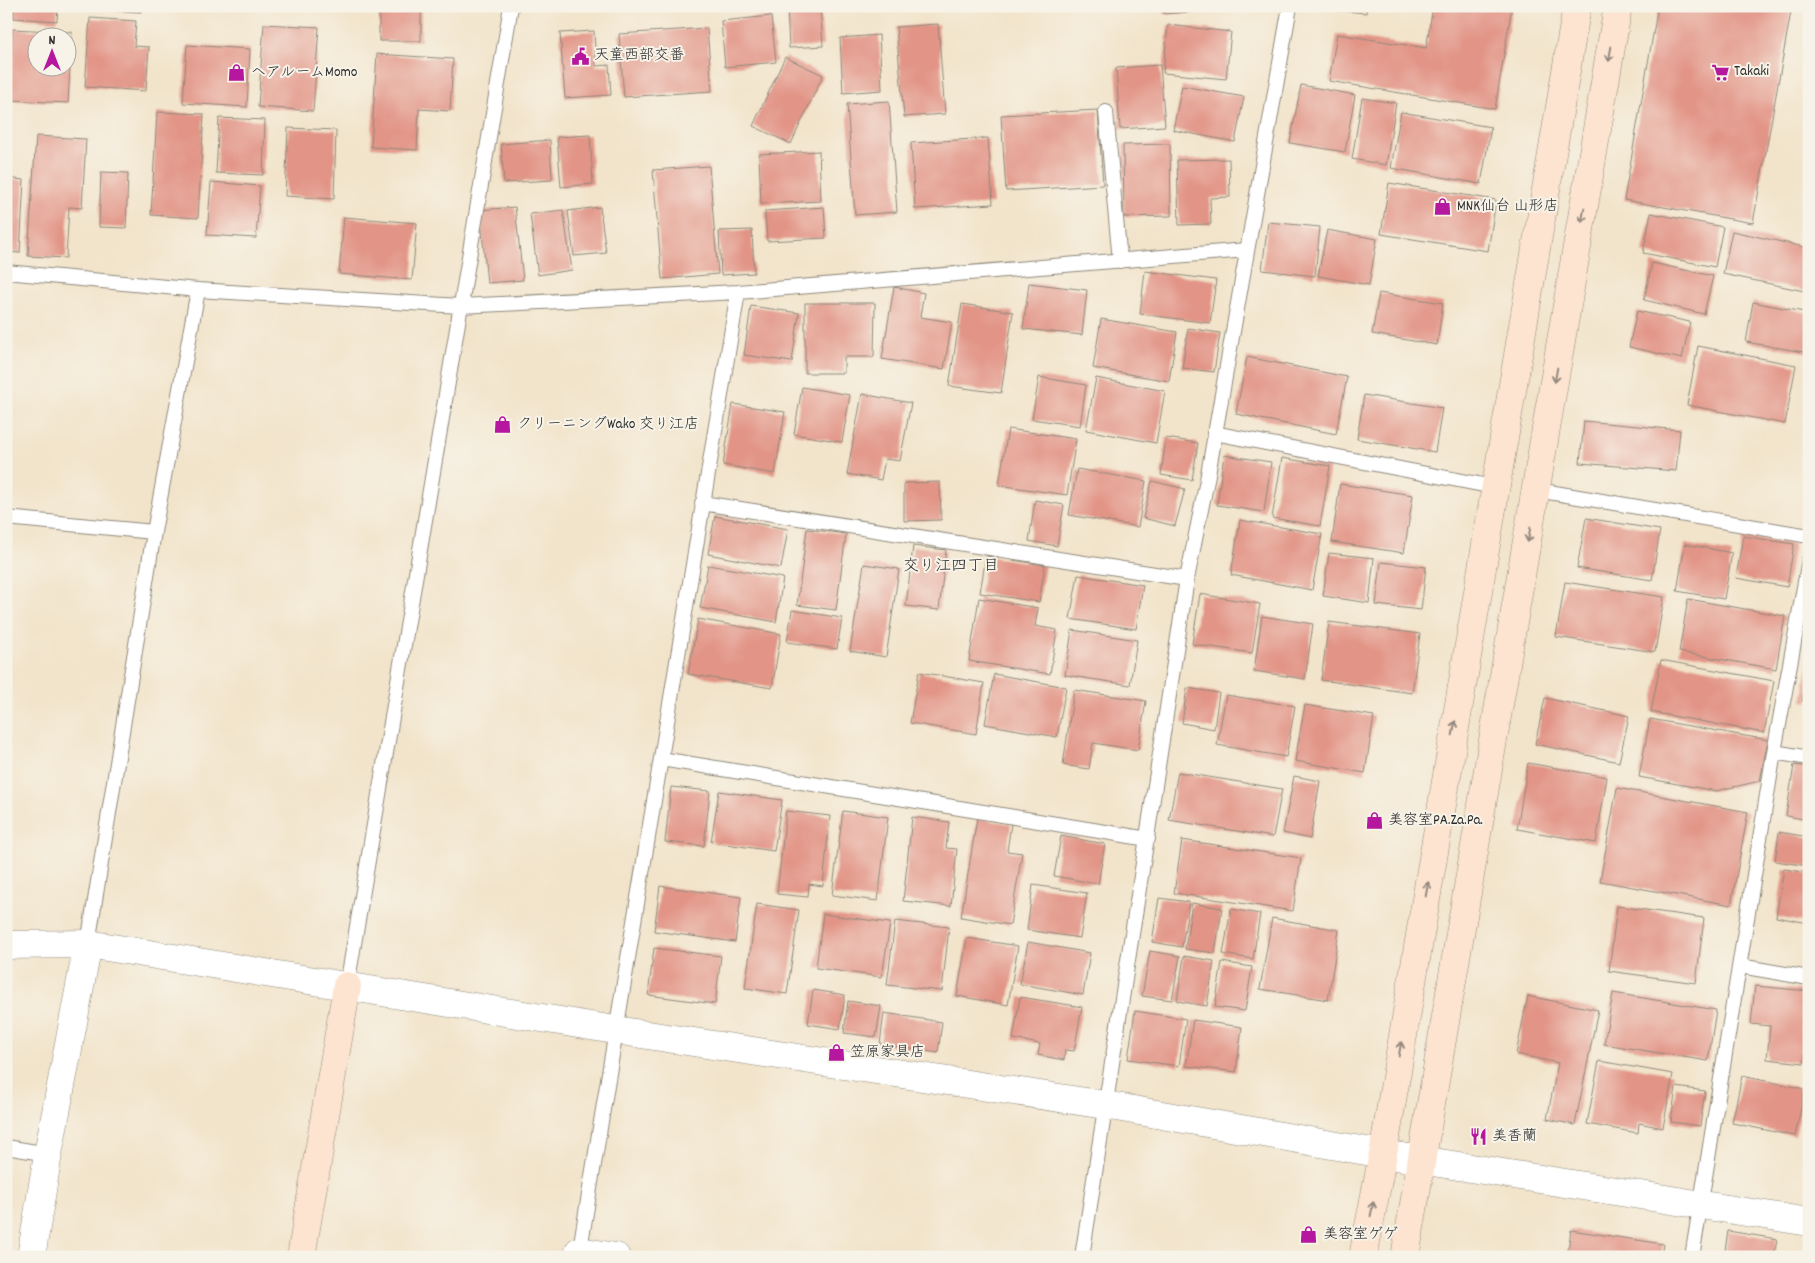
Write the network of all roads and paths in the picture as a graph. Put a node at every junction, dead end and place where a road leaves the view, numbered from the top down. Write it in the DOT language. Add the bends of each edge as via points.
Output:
graph roads {
  1 [pos="511,6"];
  2 [pos="1290,6"];
  3 [pos="1577,6"];
  4 [pos="1618,6"];
  5 [pos="1106,112"];
  6 [pos="1247,250"];
  7 [pos="1120,261"];
  8 [pos="6,272"];
  9 [pos="198,290"];
  10 [pos="738,292"];
  11 [pos="460,306"];
  12 [pos="1214,434"];
  13 [pos="1494,487"];
  14 [pos="1537,490"];
  15 [pos="702,503"];
  16 [pos="6,518"];
  17 [pos="154,532"];
  18 [pos="1809,536"];
  19 [pos="1809,560"];
  20 [pos="1187,580"];
  21 [pos="1774,752"];
  22 [pos="1809,758"];
  23 [pos="661,759"];
  24 [pos="1148,838"];
  25 [pos="6,944"];
  26 [pos="88,944"];
  27 [pos="1740,966"];
  28 [pos="1809,978"];
  29 [pos="347,986"];
  30 [pos="614,1030"];
  31 [pos="1105,1105"];
  32 [pos="6,1147"];
  33 [pos="48,1154"];
  34 [pos="1383,1154"];
  35 [pos="1421,1160"];
  36 [pos="1700,1204"];
  37 [pos="1809,1222"];
  38 [pos="579,1254"];
  39 [pos="31,1257"];
  40 [pos="301,1257"];
  41 [pos="616,1257"];
  42 [pos="1082,1257"];
  43 [pos="1363,1257"];
  44 [pos="1405,1257"];
  45 [pos="1692,1257"];
  1 -- 11 [label="lane"];
  2 -- 6 [label="lane"];
  3 -- 13 [label="street"];
  4 -- 14 [label="street, one-way"];
  5 -- 7 [label="lane"];
  6 -- 7 [label="lane"];
  6 -- 12 [label="lane"];
  7 -- 10 [label="lane"];
  8 -- 9 [label="lane"];
  9 -- 11 [label="lane"];
  9 -- 17 [label="lane"];
  10 -- 11 [label="lane"];
  10 -- 15 [label="lane"];
  11 -- 29 [label="lane"];
  12 -- 13 [label="lane"];
  12 -- 20 [label="lane"];
  34 -- 13 [label="street, one-way"];
  14 -- 18 [label="lane"];
  14 -- 35 [label="street, one-way"];
  15 -- 20 [label="lane"];
  15 -- 23 [label="lane"];
  16 -- 17 [label="lane"];
  17 -- 26 [label="lane"];
  19 -- 21 [label="lane"];
  20 -- 24 [label="lane"];
  21 -- 22 [label="lane"];
  21 -- 27 [label="lane"];
  23 -- 24 [label="lane"];
  23 -- 30 [label="lane"];
  24 -- 31 [label="lane"];
  25 -- 26 [label="street"];
  26 -- 29 [label="street"];
  26 -- 33 [label="street"];
  27 -- 28 [label="lane"];
  27 -- 36 [label="lane"];
  29 -- 30 [label="street"];
  29 -- 40 [label="street"];
  30 -- 31 [label="street"];
  30 -- 38 [label="lane"];
  31 -- 34 [label="street"];
  31 -- 42 [label="lane"];
  32 -- 33 [label="lane"];
  33 -- 39 [label="street"];
  34 -- 35 [label="street"];
  43 -- 34 [label="street, one-way"];
  35 -- 36 [label="street"];
  35 -- 44 [label="street"];
  36 -- 37 [label="street"];
  36 -- 45 [label="lane"];
  38 -- 41 [label="street"];
}
